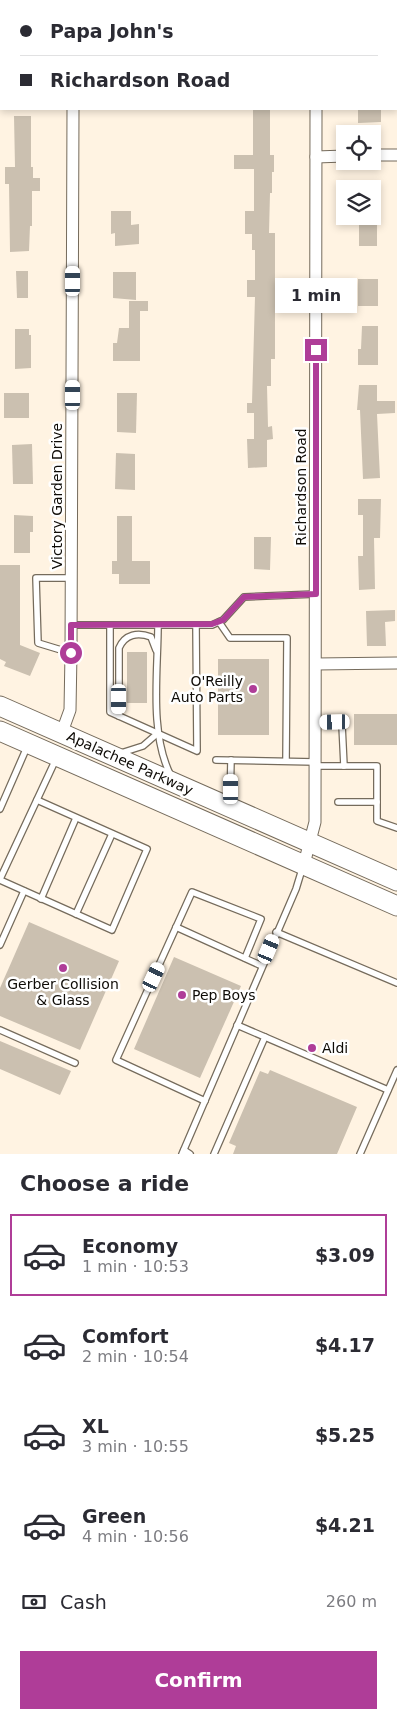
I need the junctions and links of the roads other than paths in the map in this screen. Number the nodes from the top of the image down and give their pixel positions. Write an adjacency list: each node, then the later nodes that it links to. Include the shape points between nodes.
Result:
1 (72, 110): 7 (street, Victory Garden Drive)
2 (316, 110): 5 (street, Richardson Road)
3 (381, 155): 4 (street)
4 (397, 155)
5 (316, 156): 6 (street); 8 (street, Richardson Road)
6 (336, 156)
7 (72, 578): 12 (street, Victory Garden Drive); 14 (lane, via 36,578 38,643)
8 (316, 594): 9 (lane, via 244,597); 17 (street, Richardson Road)
9 (219, 622): 11 (lane); 29 (lane, via 230,638 287,638)
10 (158, 624): 11 (lane); 13 (lane); 15 (lane)
11 (196, 624): 23 (lane, via 197,751)
12 (71, 625): 13 (lane); 14 (street, Victory Garden Drive)
13 (110, 625): 19 (lane, via 110,712)
14 (71, 653): 22 (street, Victory Garden Drive, via 70,710)
15 (158, 657): 19 (lane, via 151,637 131,635 122,642 119,648); 23 (lane)
16 (397, 663): 17 (street)
17 (316, 664): 20 (street, Richardson Road)
18 (0, 706): 22 (main road, Apalachee Parkway)
19 (119, 716): 23 (lane)
20 (316, 723): 30 (street, Richardson Road); 31 (lane, via 342,725)
21 (0, 731): 24 (main road, Apalachee Parkway)
22 (62, 732): 24 (main road, via 49,741); 25 (main road, Apalachee Parkway)
23 (158, 734): 25 (lane, via 142,746); 32 (lane, via 164,763)
24 (29, 743): 26 (main road, Apalachee Parkway); 36 (lane)
25 (111, 755): 32 (main road, Apalachee Parkway)
26 (57, 756): 33 (lane); 42 (main road, Apalachee Parkway)
27 (216, 760): 28 (lane)
28 (231, 760): 29 (lane); 37 (lane)
29 (286, 761): 30 (lane)
30 (316, 764): 31 (lane); 41 (street, Richardson Road, via 316,822)
31 (344, 766): 35 (lane, via 377,766)
32 (174, 783): 37 (main road, Apalachee Parkway)
33 (37, 800): 38 (lane); 43 (lane)
34 (338, 802): 35 (lane)
35 (377, 802): 39 (lane, via 377,820)
36 (1, 804)
37 (230, 808): 41 (main road, Apalachee Parkway)
38 (76, 818): 40 (lane); 46 (lane)
39 (397, 828)
40 (112, 834): 48 (lane); 48 (lane, via 147,849 112,930)
41 (310, 843): 42 (street, Richardson Road); 44 (main road, Apalachee Parkway)
42 (304, 864): 47 (main road, Apalachee Parkway); 50 (lane)
43 (0, 880): 45 (lane)
44 (397, 881)
45 (24, 891): 46 (lane); 51 (lane)
46 (42, 899): 48 (lane)
47 (397, 906)
48 (76, 914)
49 (176, 927): 52 (lane); 52 (lane, via 192,892 261,919); 61 (lane, via 116,1060)
50 (276, 932): 53 (lane); 54 (lane)
51 (0, 945)
52 (245, 958): 53 (lane)
53 (262, 966): 55 (lane)
54 (397, 983)
55 (237, 1025): 57 (lane); 61 (lane)
56 (0, 1030): 58 (lane)
57 (265, 1037): 60 (lane); 64 (lane)
58 (75, 1063)
59 (397, 1070): 60 (lane)
60 (388, 1090): 65 (lane)
61 (205, 1101): 62 (lane)
62 (183, 1152): 63 (lane)
63 (190, 1154)
64 (214, 1154)
65 (360, 1154)

